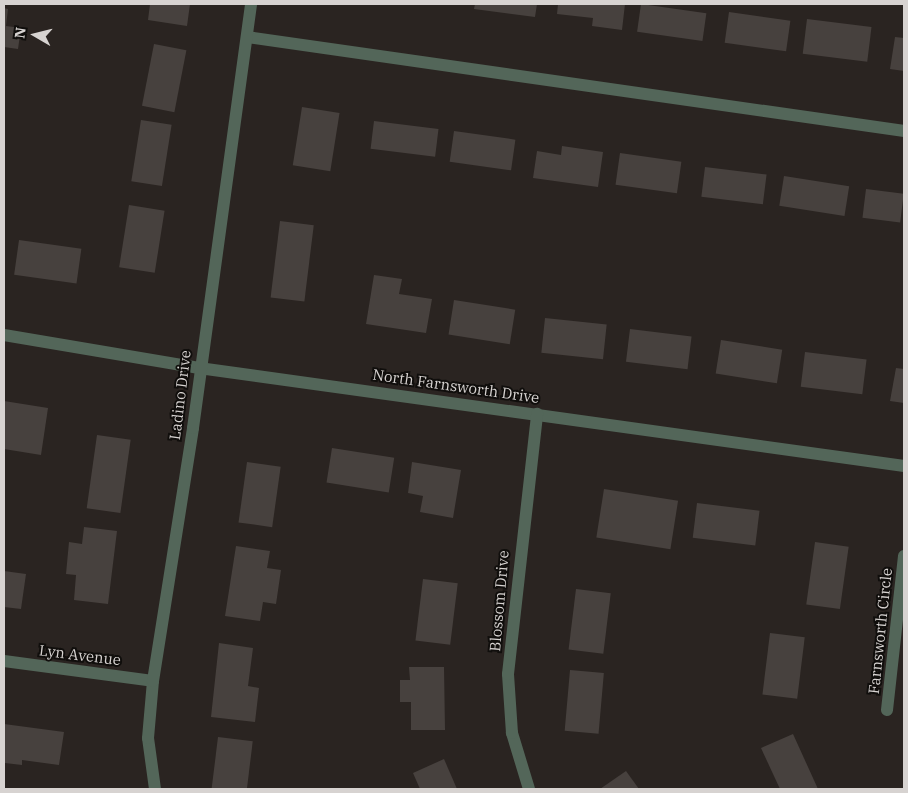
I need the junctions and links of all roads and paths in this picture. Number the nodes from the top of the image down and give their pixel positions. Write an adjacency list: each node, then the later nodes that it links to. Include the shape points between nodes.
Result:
1 (251, 4): 2 (street, Ladino Drive)
2 (247, 37): 3 (street); 5 (street, Ladino Drive)
3 (904, 132)
4 (4, 335): 5 (street, North Farnsworth Drive)
5 (199, 368): 6 (street, North Farnsworth Drive); 10 (street, Ladino Drive)
6 (537, 414): 7 (street, North Farnsworth Drive); 13 (street, Blossom Drive, via 508,674 512,733)
7 (904, 466)
8 (904, 556): 11 (street, Farnsworth Circle)
9 (4, 661): 10 (street, Lyn Avenue)
10 (153, 681): 12 (street, Ladino Drive, via 148,738)
11 (888, 710)
12 (155, 789)
13 (529, 789)

